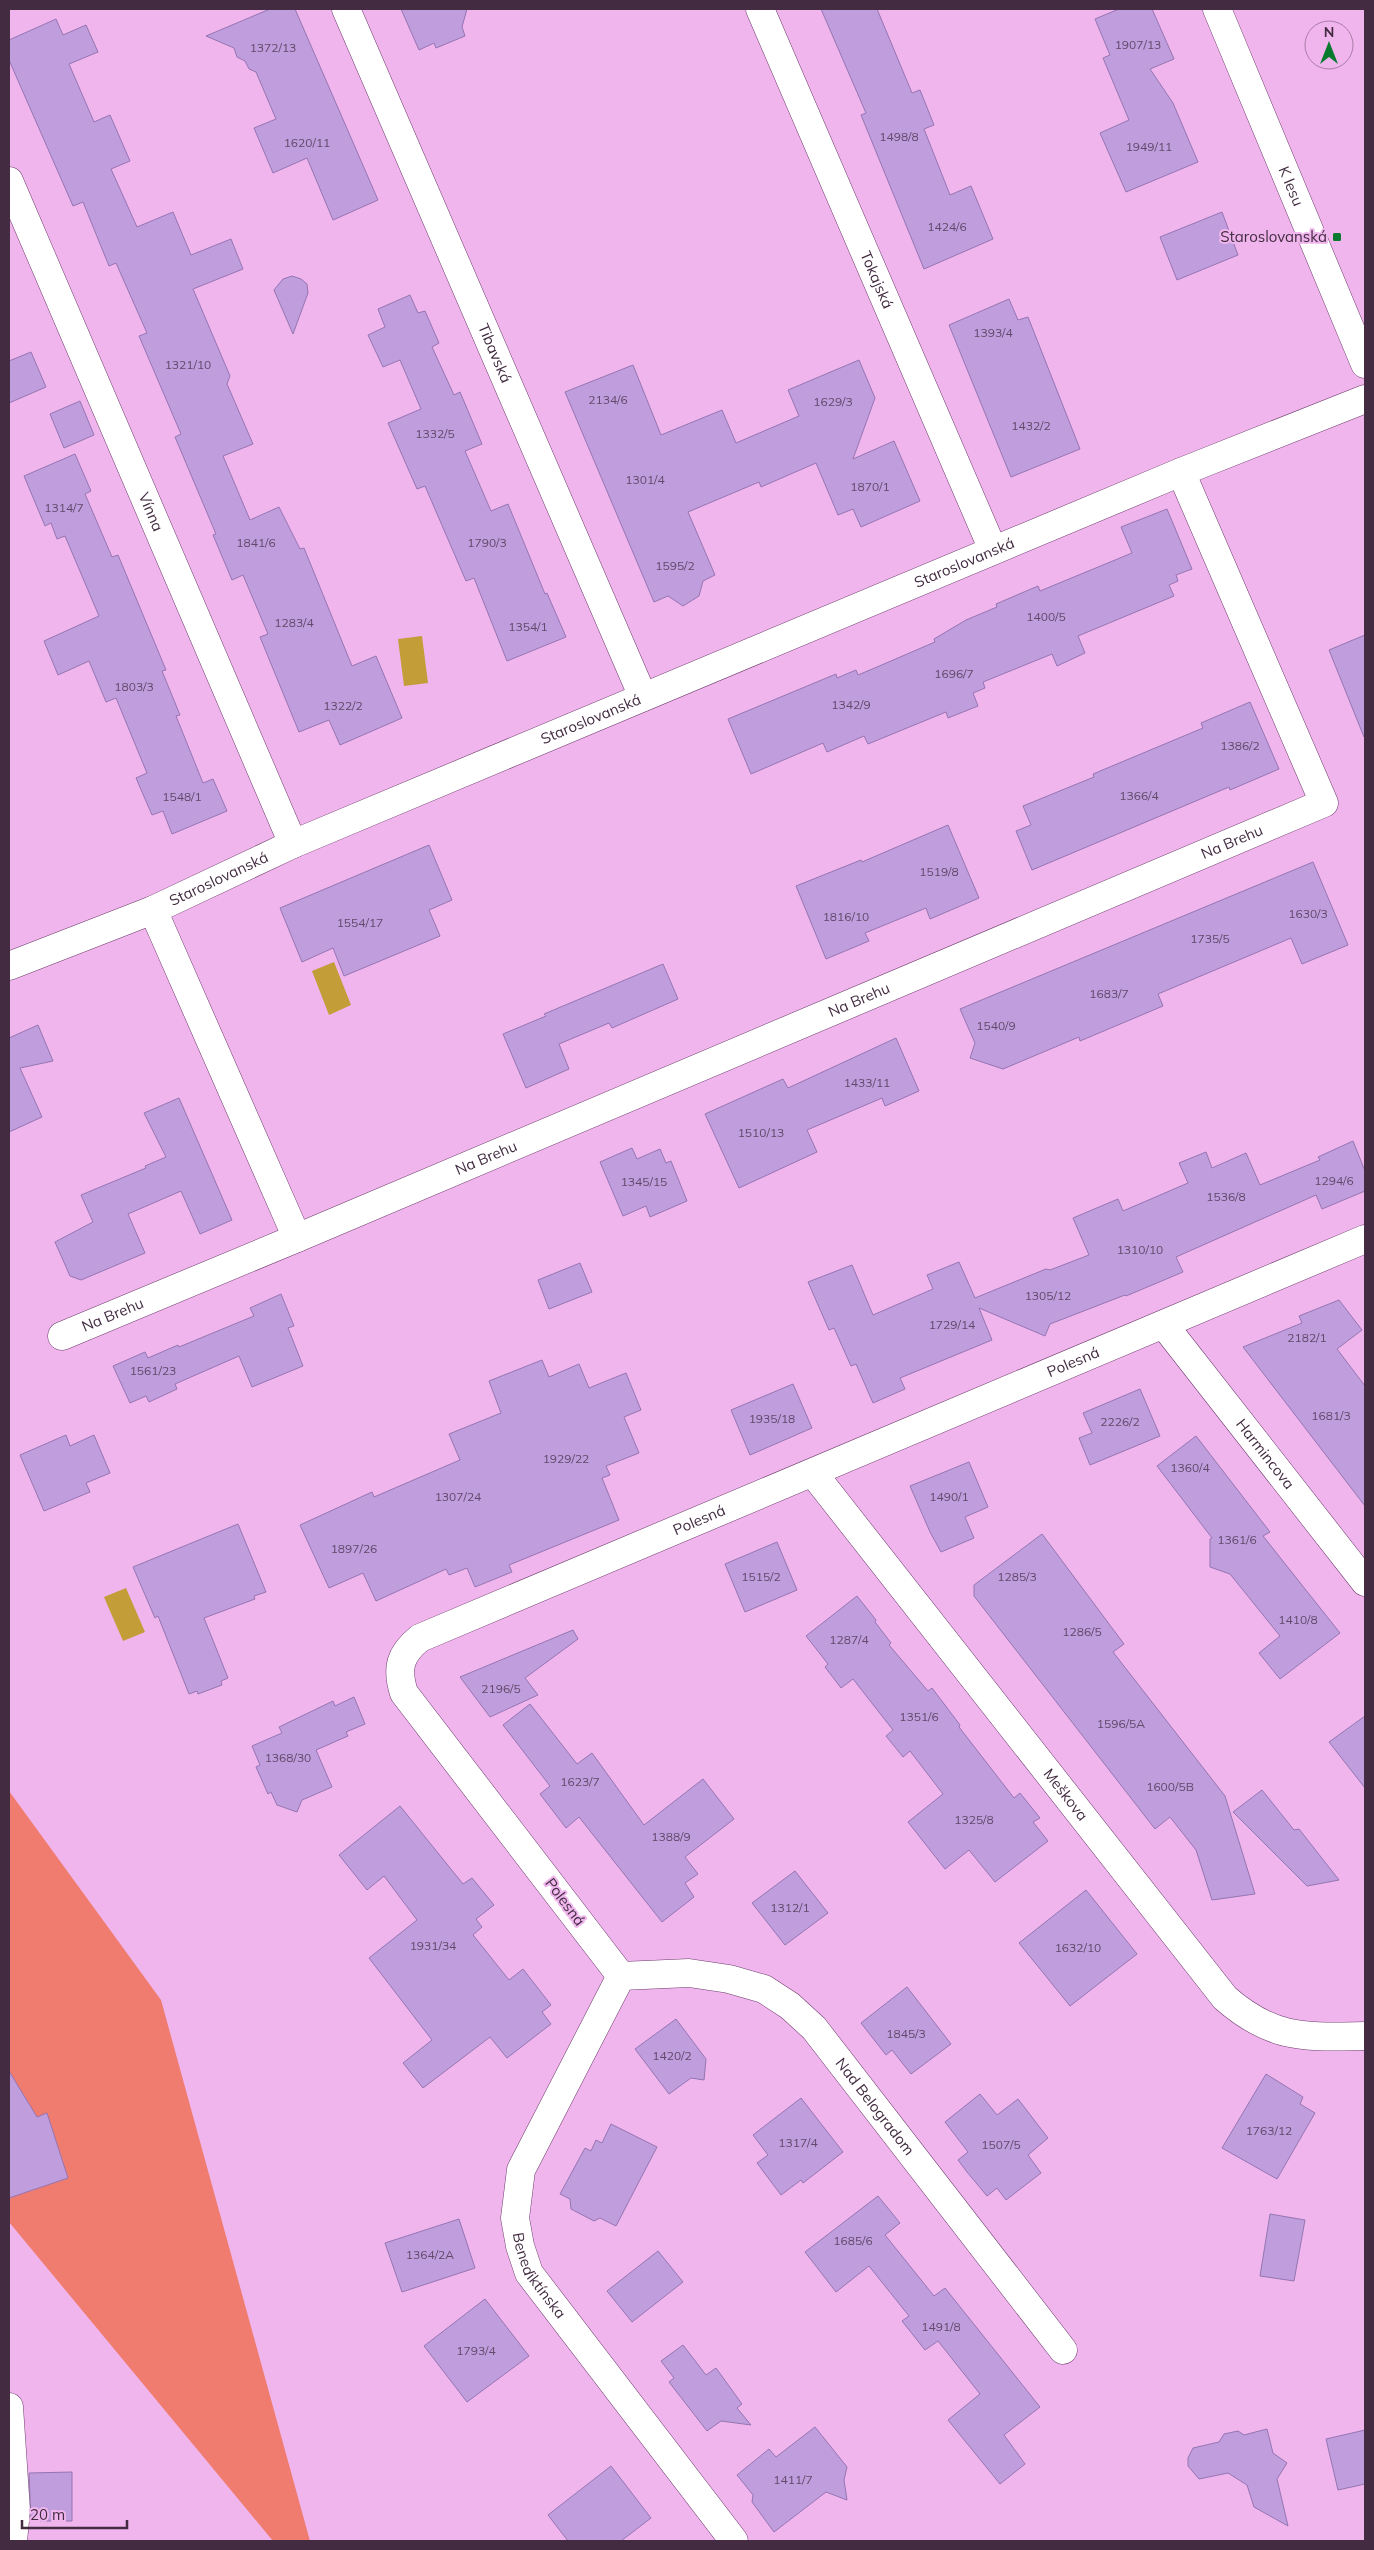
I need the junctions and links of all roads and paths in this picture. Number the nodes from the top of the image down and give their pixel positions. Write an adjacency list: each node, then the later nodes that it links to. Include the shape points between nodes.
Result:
1 (346, 9): 9 (street, Tibavská)
2 (760, 9): 8 (street, Tokajská)
3 (1217, 9): 5 (street, K lesu)
4 (9, 181): 10 (street, Vínna)
5 (1365, 364)
6 (1365, 399): 7 (street, Staroslovanská)
7 (1181, 472): 8 (street, Staroslovanská); 13 (street, Na Brehu, via 1324,803)
8 (993, 550): 9 (street, Staroslovanská)
9 (643, 698): 10 (street, Staroslovanská)
10 (294, 844): 11 (street, Staroslovanská)
11 (153, 910): 12 (street); 13 (street, Staroslovanská)
12 (9, 966)
13 (297, 1238): 16 (street, Na Brehu)
14 (1365, 1239): 15 (street, Polesná)
15 (1164, 1325): 17 (street, Polesná); 18 (street, Harmincova)
16 (62, 1336)
17 (813, 1472): 19 (street, Polesná, via 420,1638 408,1647 402,1660 398,1676 404,1693); 20 (street, Meškova, via 1225,1998 1242,2014 1285,2033 1309,2037)
18 (1365, 1582)
19 (621, 1976): 21 (street, Nad Belogradom, via 689,1973 729,1979 764,1989 790,2006 814,2028); 24 (street, Benediktínska, via 521,2170 516,2218 520,2246 529,2273)
20 (1365, 2036)
21 (1063, 2350)
22 (9, 2407): 23 (street, via 16,2510)
23 (13, 2541)
24 (734, 2541)

